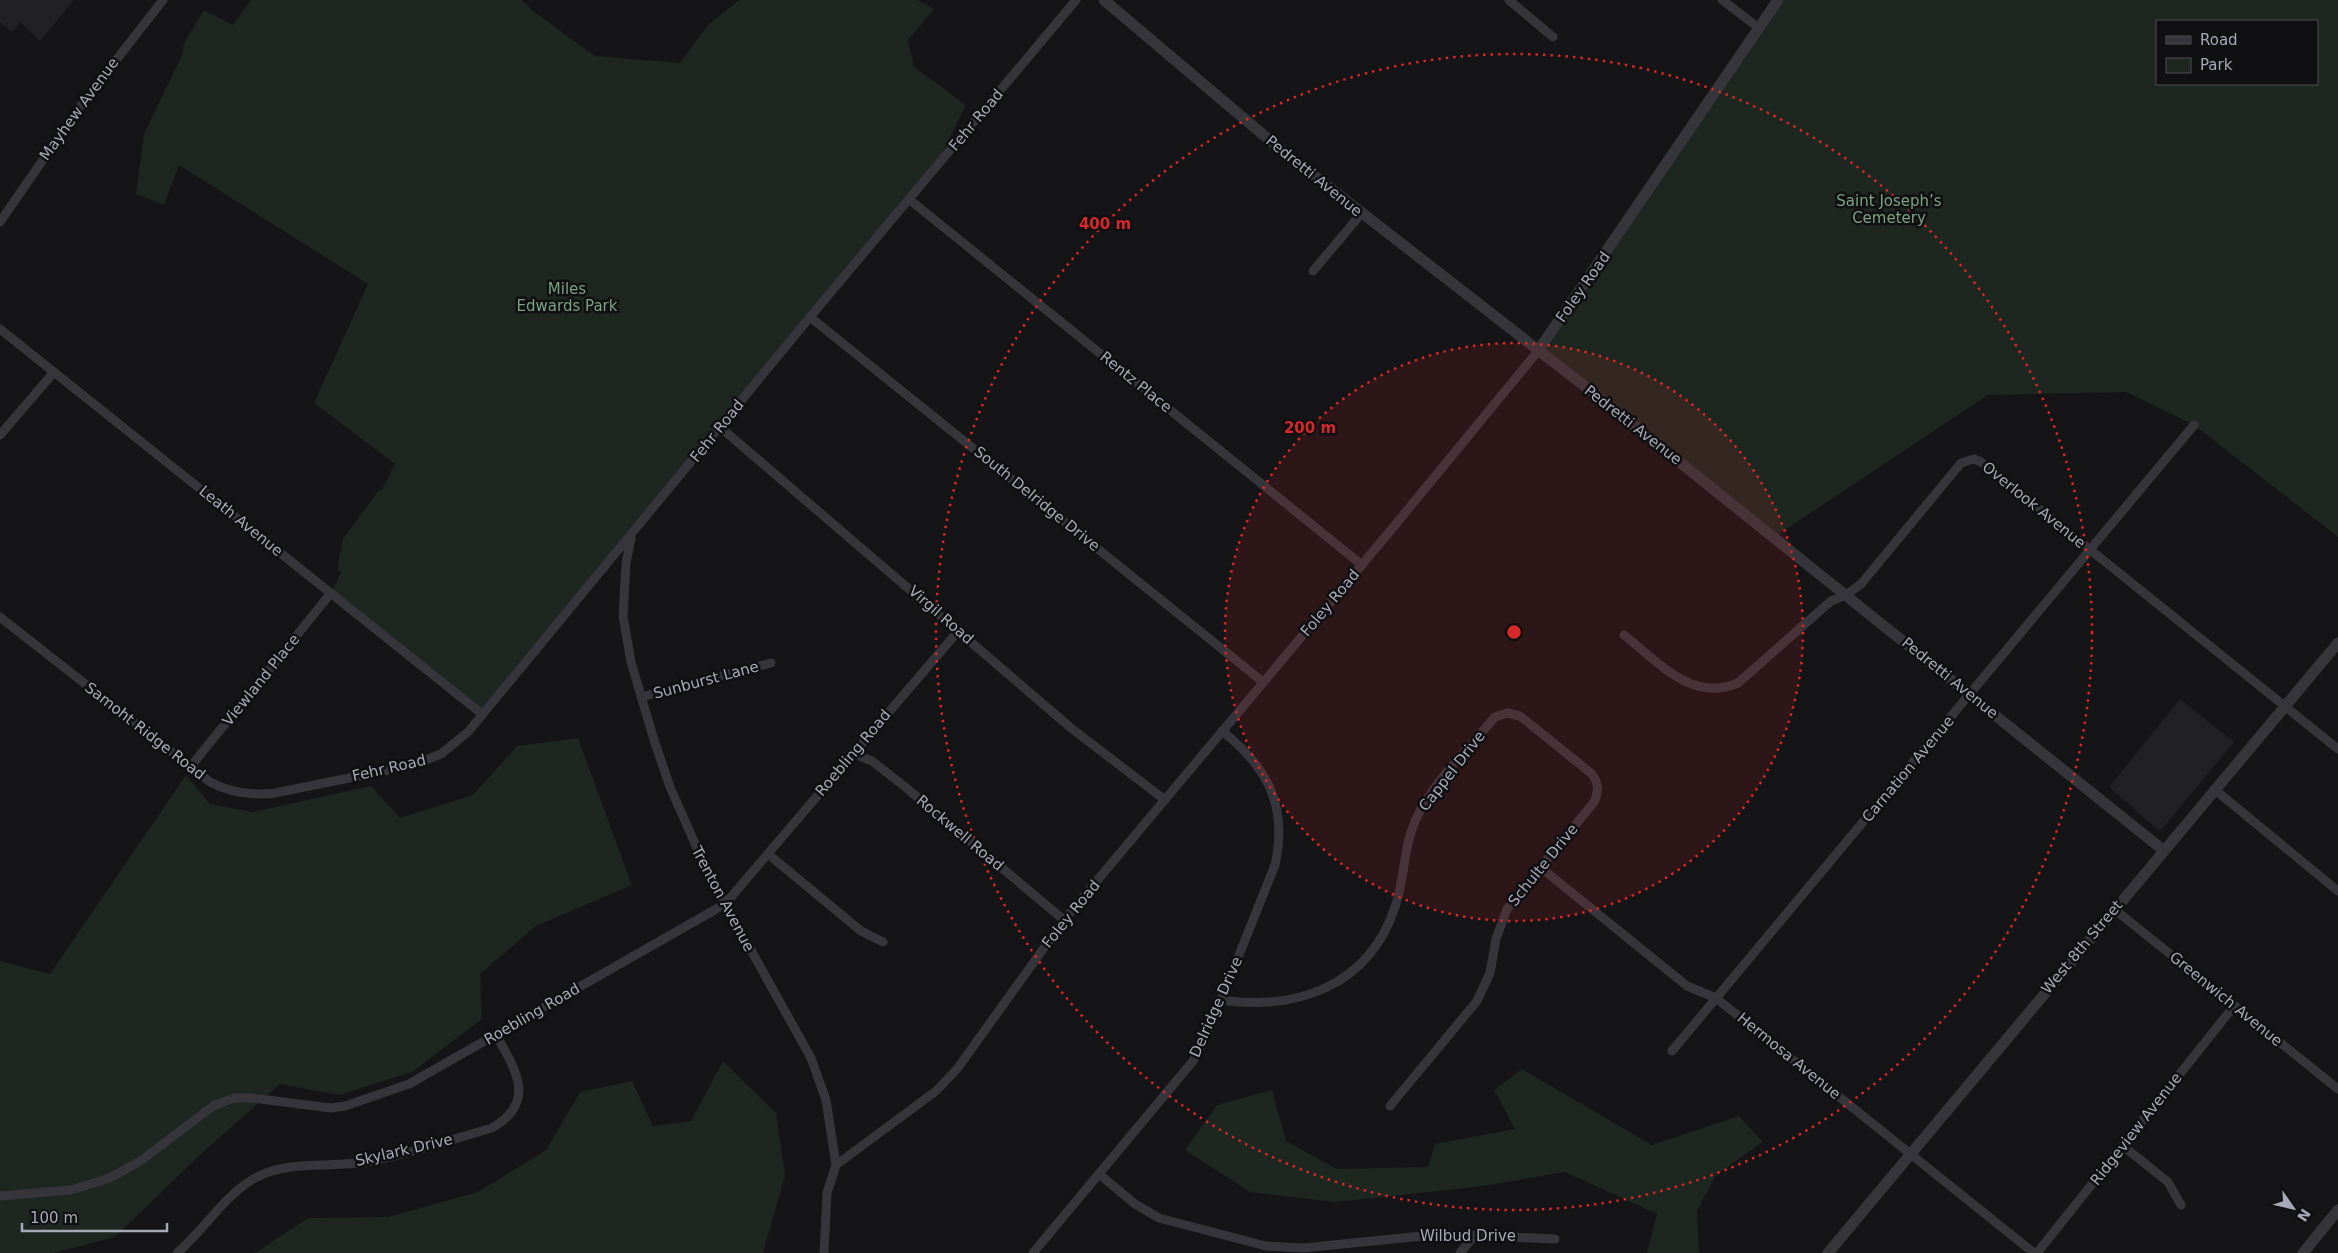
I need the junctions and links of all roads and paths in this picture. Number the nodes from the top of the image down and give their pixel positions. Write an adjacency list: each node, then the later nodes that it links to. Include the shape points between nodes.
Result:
1 (163, 0): 11 (street, Mayhew Avenue, via 81,105)
2 (1076, 0): 9 (street, Fehr Road)
3 (1104, 0): 10 (street, Pedretti Avenue)
4 (1509, 0): 8 (street)
5 (1722, 0): 7 (street)
6 (1778, 0): 7 (street, Foley Road)
7 (1759, 28): 15 (street, Foley Road)
8 (1553, 37)
9 (910, 200): 13 (street, Fehr Road); 22 (street, Rentz Place)
10 (1361, 214): 12 (street); 15 (street, Pedretti Avenue)
11 (0, 222)
12 (1312, 271)
13 (810, 317): 18 (street, Fehr Road); 30 (street, South Delridge Drive)
14 (0, 329): 16 (street, Leath Avenue)
15 (1538, 351): 22 (street, Foley Road); 24 (street, Pedretti Avenue)
16 (54, 372): 19 (street); 23 (street, Leath Avenue)
17 (2194, 425): 21 (street, Carnation Avenue)
18 (720, 427): 20 (street, Fehr Road); 26 (street, Virgil Road)
19 (0, 435)
20 (631, 536): 32 (street, Trenton Avenue, via 623,616 630,662); 34 (street, Fehr Road)
21 (2090, 550): 24 (street, Overlook Avenue, via 1981,462 1970,458 1961,463 1861,584); 31 (street, Carnation Avenue); 33 (street, Overlook Avenue)
22 (1362, 565): 30 (street, Foley Road)
23 (331, 593): 34 (street, Leath Avenue); 39 (street, Viewland Place)
24 (1846, 595): 27 (street, Overlook Avenue, via 1831,600 1745,678 1720,689 1702,689 1681,680); 31 (street, Pedretti Avenue)
25 (1, 619): 39 (street, Samoht Ridge Road)
26 (959, 630): 38 (street, Roebling Road); 42 (street, Virgil Road, via 1071,728)
27 (1624, 635)
28 (2338, 643): 33 (street, West 8th Street)
29 (771, 663): 32 (street, Sunburst Lane)
30 (1263, 682): 36 (street, Foley Road)
31 (1970, 694): 43 (street, Pedretti Avenue); 51 (street, Carnation Avenue)
32 (641, 697): 47 (street, Trenton Avenue, via 673,795)
33 (2285, 707): 37 (street, Overlook Avenue); 41 (street, West 8th Street)
34 (482, 714): 40 (street, Fehr Road, via 468,732 441,754 413,765)
35 (1495, 717): 45 (street, Schulte Drive, via 1507,713 1520,716 1596,780 1598,788 1594,802); 52 (street, Cappel Drive, via 1435,788 1416,818 1404,855 1395,908 1381,937 1359,966 1330,987 1300,998 1260,1003)
36 (1222, 731): 42 (street, Foley Road); 52 (street, Delridge Drive, via 1246,752 1265,776 1277,806 1279,838 1275,865)
37 (2338, 749)
38 (852, 753): 44 (street, Roebling Road); 49 (street, Rockwell Road, via 872,761 904,786)
39 (191, 766): 40 (street, Samoht Ridge Road, via 210,782 235,793 262,795)
40 (310, 786)
41 (2214, 790): 43 (street, West 8th Street); 46 (street)
42 (1165, 800): 49 (street, Foley Road)
43 (2163, 850): 48 (street, West 8th Street)
44 (768, 854): 47 (street, Roebling Road); 50 (street, via 861,931)
45 (1540, 867): 51 (street, Hermosa Avenue, via 1687,986); 57 (street, Schulte Drive, via 1514,898 1501,922 1490,974 1477,1001)
46 (2338, 891)
47 (725, 904): 54 (street, Roebling Road); 60 (street, Trenton Avenue, via 811,1058 826,1100)
48 (2114, 909): 53 (street, Greenwich Avenue); 59 (street, West 8th Street)
49 (1064, 920): 60 (street, Foley Road, via 957,1069 936,1091)
50 (883, 942)
51 (1716, 998): 55 (street, Carnation Avenue); 59 (street, Hermosa Avenue)
52 (1221, 1000): 61 (street, Delridge Drive, via 1193,1061)
53 (2234, 1006): 56 (street, Greenwich Avenue); 58 (street, Ridgeview Avenue)
54 (496, 1035): 62 (street, Roebling Road, via 409,1084 345,1106 318,1108 243,1097 221,1102 142,1160 110,1178 71,1190); 67 (street, Skylark Drive, via 516,1069 520,1086 516,1104 503,1121 492,1128 386,1158 288,1167 263,1174 240,1188)
55 (1672, 1051)
56 (2338, 1089)
57 (1390, 1106)
58 (2123, 1146): 63 (street, via 2168,1182); 72 (street, Ridgeview Avenue)
59 (1910, 1154): 71 (street, West 8th Street); 72 (street, Hermosa Avenue)
60 (836, 1165): 68 (street, Trenton Avenue, via 827,1193)
61 (1099, 1174): 65 (street, Wilbud Drive, via 1135,1204 1159,1218 1266,1246 1303,1248 1442,1234); 69 (street, Delridge Drive)
62 (0, 1196)
63 (2181, 1205)
64 (2338, 1210): 73 (street)
65 (1475, 1235): 66 (street, Wilbud Drive); 70 (street)
66 (1555, 1239)
67 (177, 1253)
68 (824, 1253)
69 (1033, 1253)
70 (1460, 1253)
71 (1828, 1253)
72 (2036, 1253)
73 (2303, 1253)

